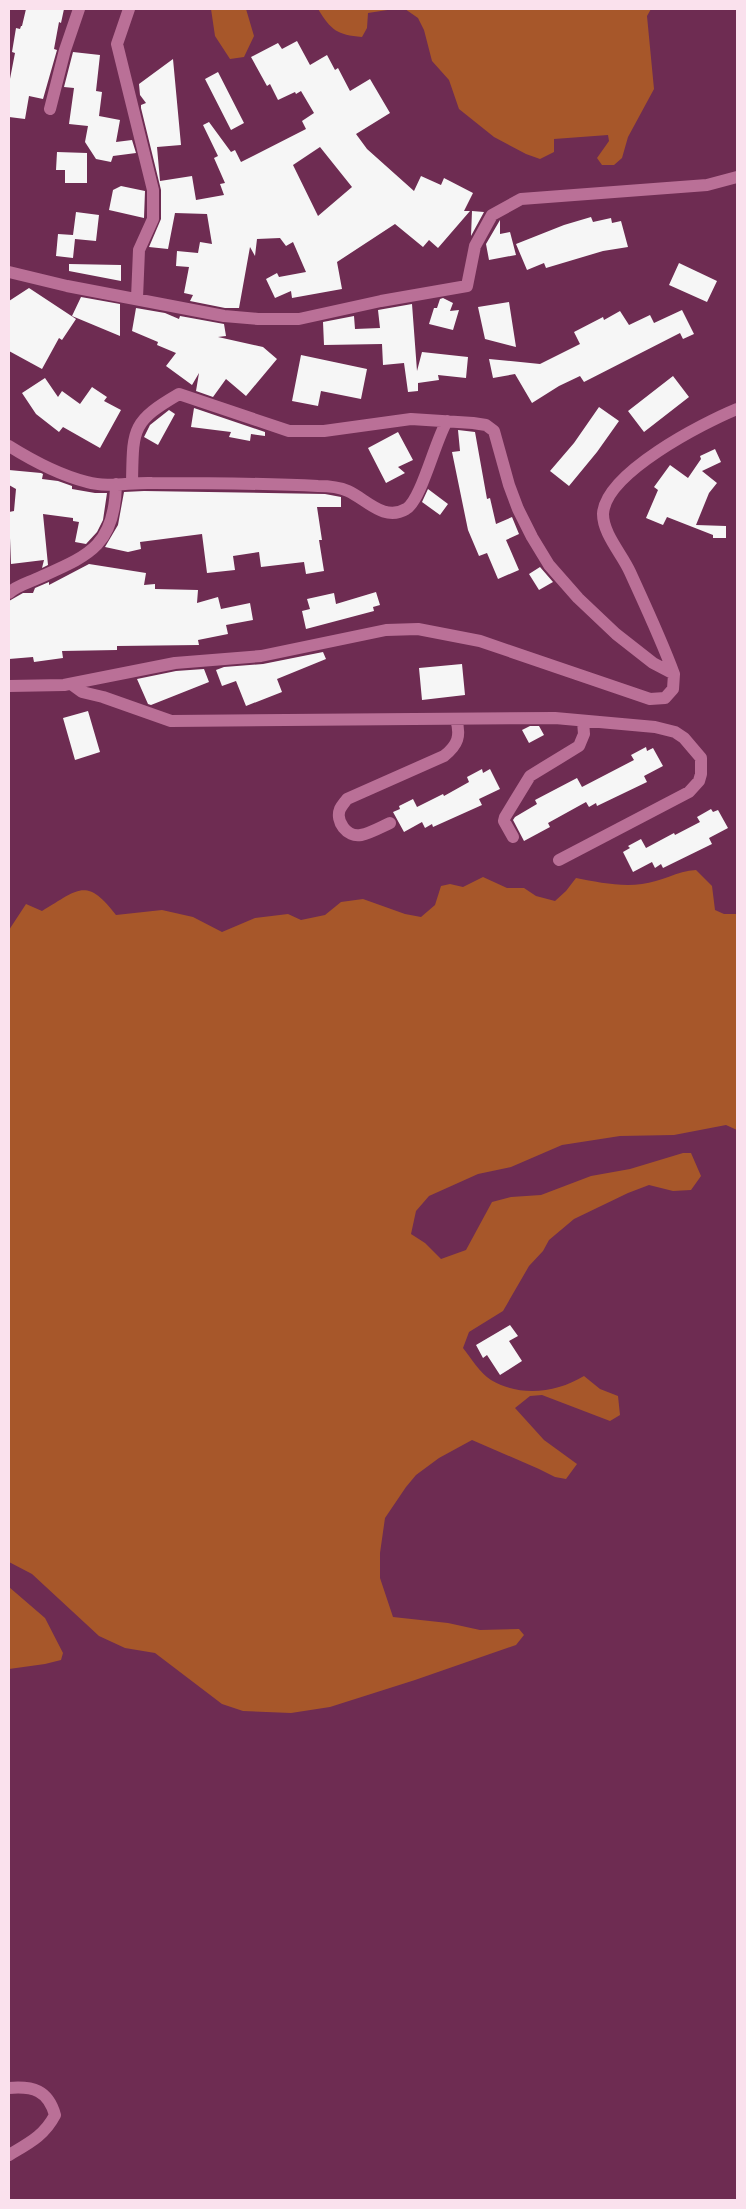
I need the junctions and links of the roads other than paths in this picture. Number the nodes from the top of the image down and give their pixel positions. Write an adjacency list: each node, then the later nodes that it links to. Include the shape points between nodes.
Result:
1 (79, 9): 3 (street)
2 (128, 9): 6 (street, via 117,44 153,190 153,218 139,250)
3 (50, 109)
4 (737, 177): 6 (street, via 706,186 521,199 492,215 475,246 467,286 299,319 224,316)
5 (9, 272): 6 (street)
6 (137, 298)
7 (737, 409): 13 (street, via 681,436 627,475 609,496 603,512 606,529 629,570)
8 (447, 421): 10 (street, via 439,434 418,496 404,510 380,511 346,490 332,486); 10 (street, via 411,419 324,431 289,432 179,394 139,423 133,441); 13 (street, via 486,425 494,431 518,509 550,565 578,598 616,634 653,663)
9 (9, 446): 11 (street, via 59,473 89,483)
10 (132, 483): 11 (street)
11 (116, 484): 12 (street, via 107,530 97,547 81,559)
12 (9, 593)
13 (674, 674): 14 (street, via 670,694 658,700 650,699 480,641 418,629 376,632 269,654 175,663)
14 (71, 684): 15 (street); 16 (street, via 82,692 171,721)
15 (9, 686)
16 (456, 719): 17 (street, via 555,718); 18 (street, via 459,738 456,746 444,756 347,799 340,808 340,822 352,834 359,835)
17 (583, 721): 19 (street, via 584,734 579,746 534,772 526,782 504,821); 20 (street, via 655,727 675,732 691,744 701,758 701,774 689,792)
18 (390, 823)
19 (513, 836)
20 (559, 860)
21 (9, 2088): 22 (street, via 40,2091 51,2102 55,2115 48,2129)
22 (9, 2155)

